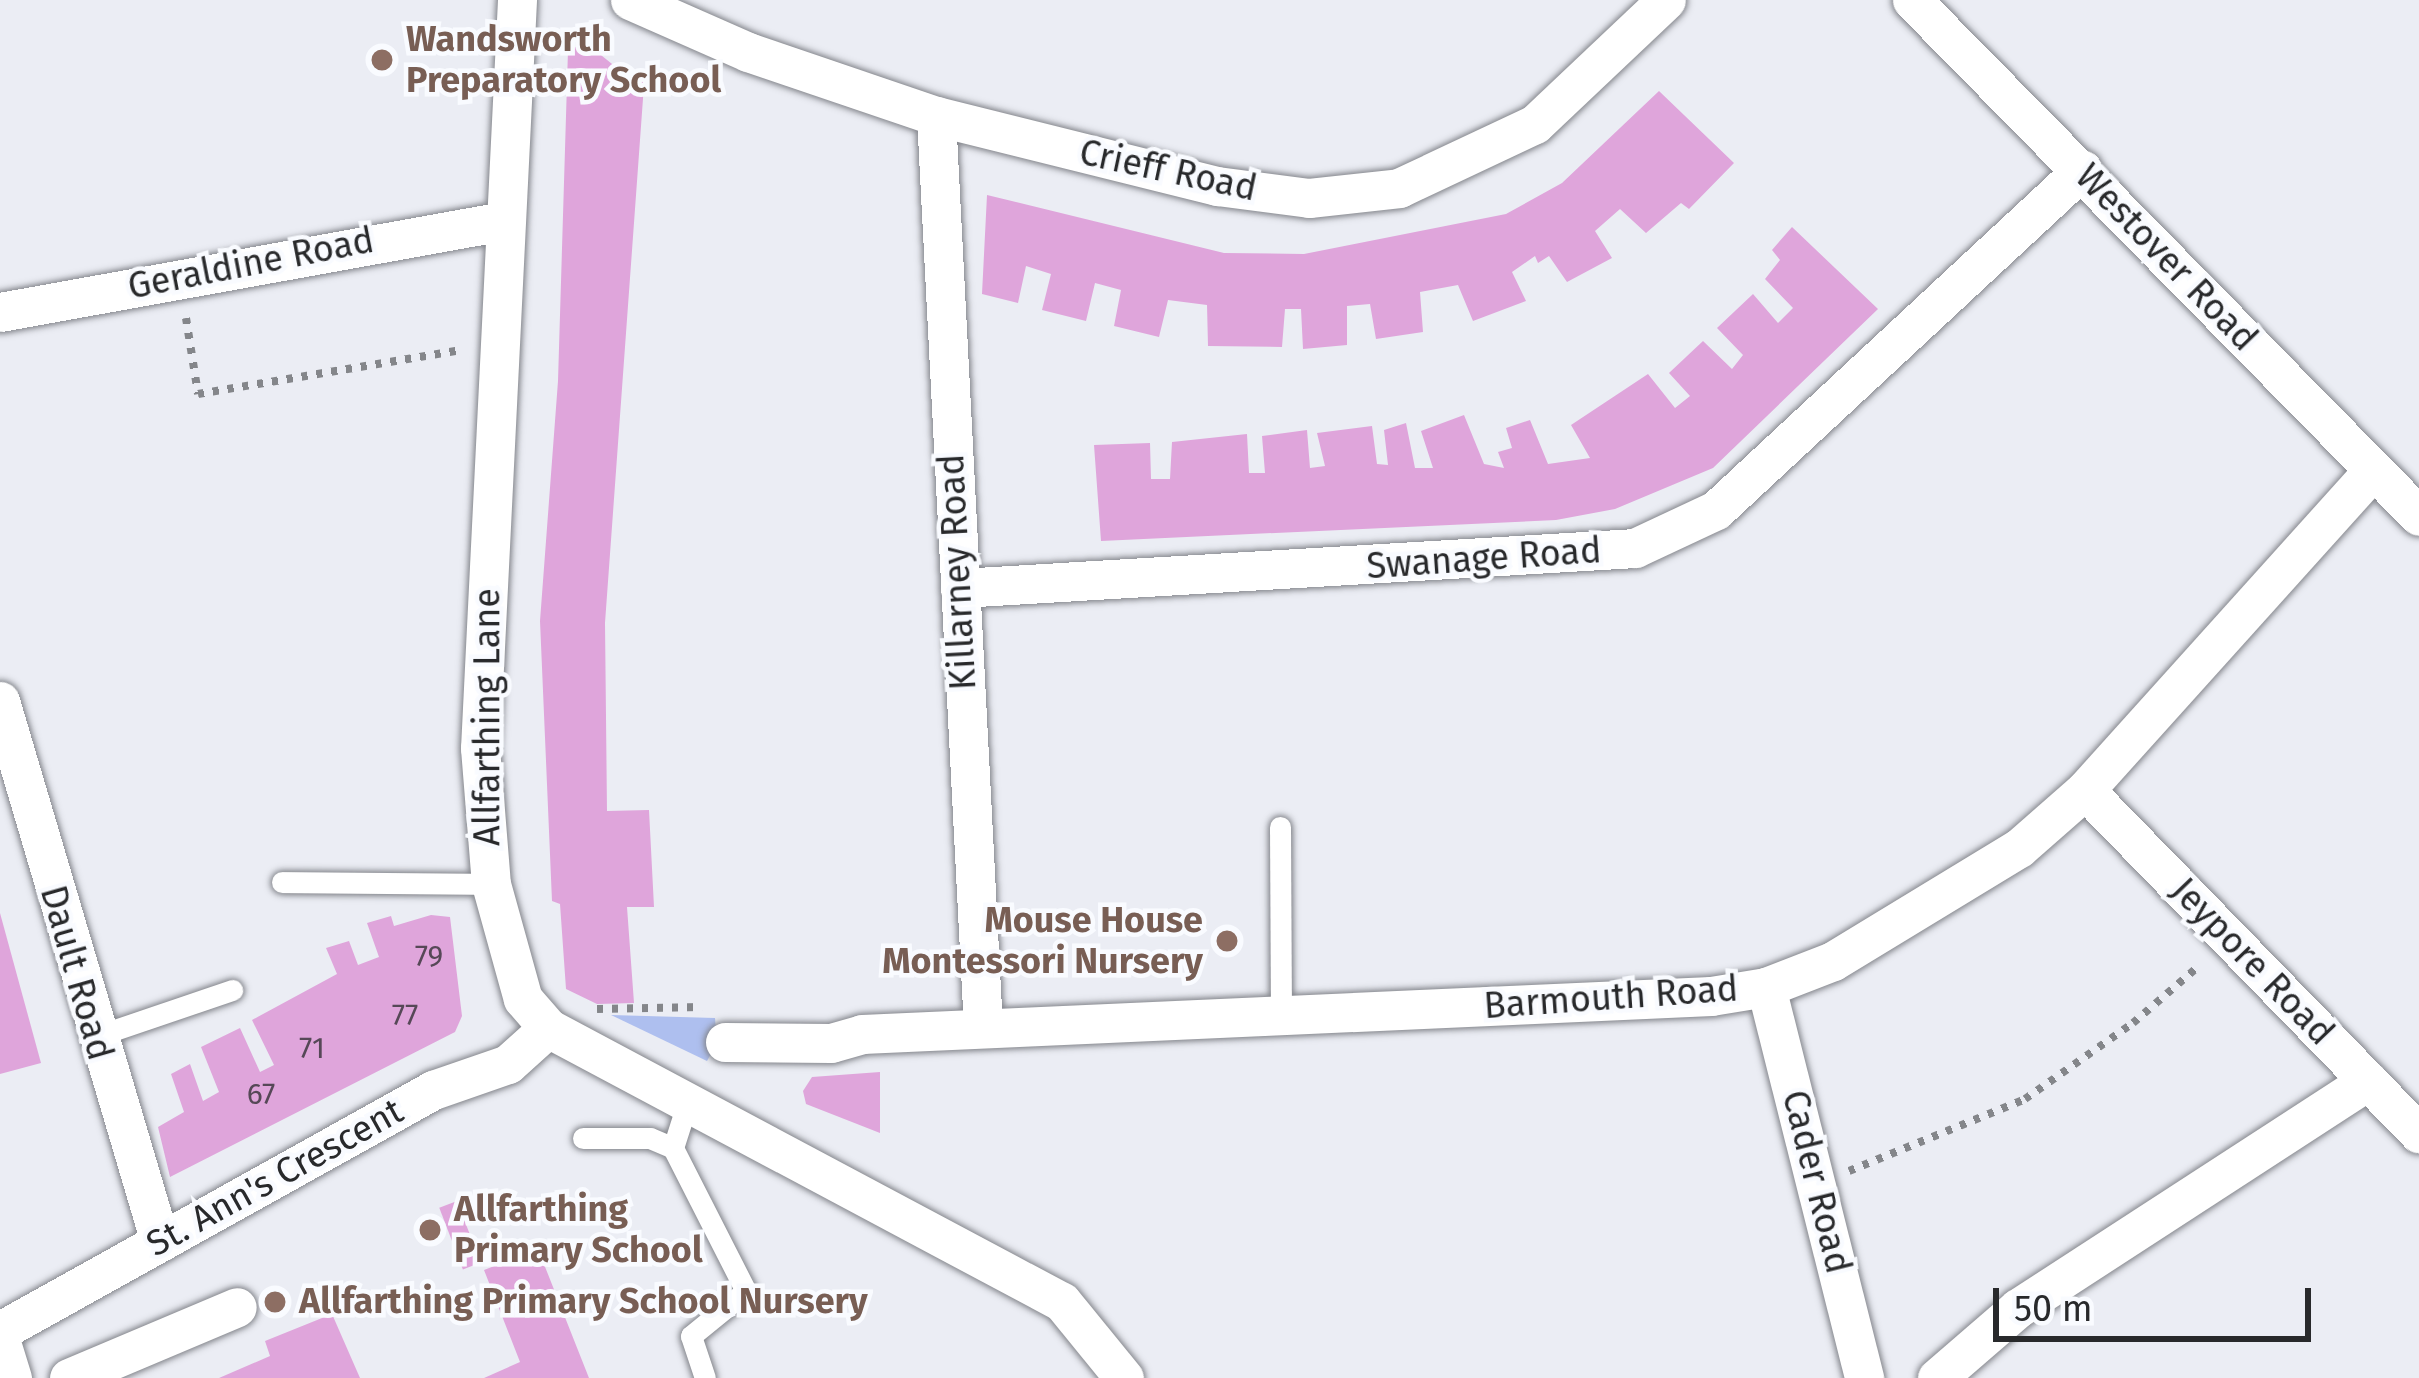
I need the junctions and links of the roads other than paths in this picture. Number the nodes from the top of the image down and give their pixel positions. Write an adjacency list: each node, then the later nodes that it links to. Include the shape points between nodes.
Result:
1 (517, 0): 7 (street, Allfarthing Lane)
2 (630, 0): 5 (street, Crieff Road, via 748,52)
3 (1666, 0): 5 (street, Crieff Road, via 1535,124 1399,188 1309,198 1217,186)
4 (1912, 0): 6 (street, Westover Road)
5 (936, 116): 11 (street, Killarney Road)
6 (2082, 170): 9 (street, Westover Road); 11 (street, Swanage Road, via 1716,510 1635,548)
7 (502, 221): 8 (street, Geraldine Road); 16 (street, Allfarthing Lane, via 480,748)
8 (0, 312)
9 (2372, 471): 10 (street, Westover Road); 13 (street, Barmouth Road)
10 (2419, 516)
11 (960, 588): 22 (street, Killarney Road)
12 (0, 701): 23 (street, Dault Road)
13 (2085, 790): 17 (street, Barmouth Road, via 1960,889 1834,961); 24 (street, Jeypore Road)
14 (1280, 827): 19 (lane)
15 (282, 882): 16 (lane)
16 (490, 884): 21 (street, Allfarthing Lane, via 511,970)
17 (1766, 987): 19 (street, Barmouth Road); 36 (street, Cader Road)
18 (232, 990): 23 (lane)
19 (1280, 1016): 22 (street, Barmouth Road)
20 (719, 1024): 22 (street, Barmouth Road, via 831,1043)
21 (548, 1028): 25 (street, Allfarthing Lane); 29 (street, St. Ann's Crescent, via 508,1064 433,1090)
22 (982, 1028)
23 (94, 1037): 29 (street, Dault Road)
24 (2368, 1081): 26 (street, Jeypore Road); 37 (street, via 2018,1308)
25 (686, 1104): 28 (lane); 35 (street, Allfarthing Lane, via 1062,1302)
26 (2419, 1134)
27 (583, 1138): 28 (lane, via 650,1138)
28 (673, 1148): 34 (lane, via 746,1291 691,1336)
29 (160, 1242): 31 (street, St. Ann's Crescent)
30 (237, 1307): 33 (street)
31 (0, 1335): 32 (street)
32 (12, 1378)
33 (69, 1378)
34 (705, 1378)
35 (1124, 1378)
36 (1864, 1378)
37 (1937, 1378)

